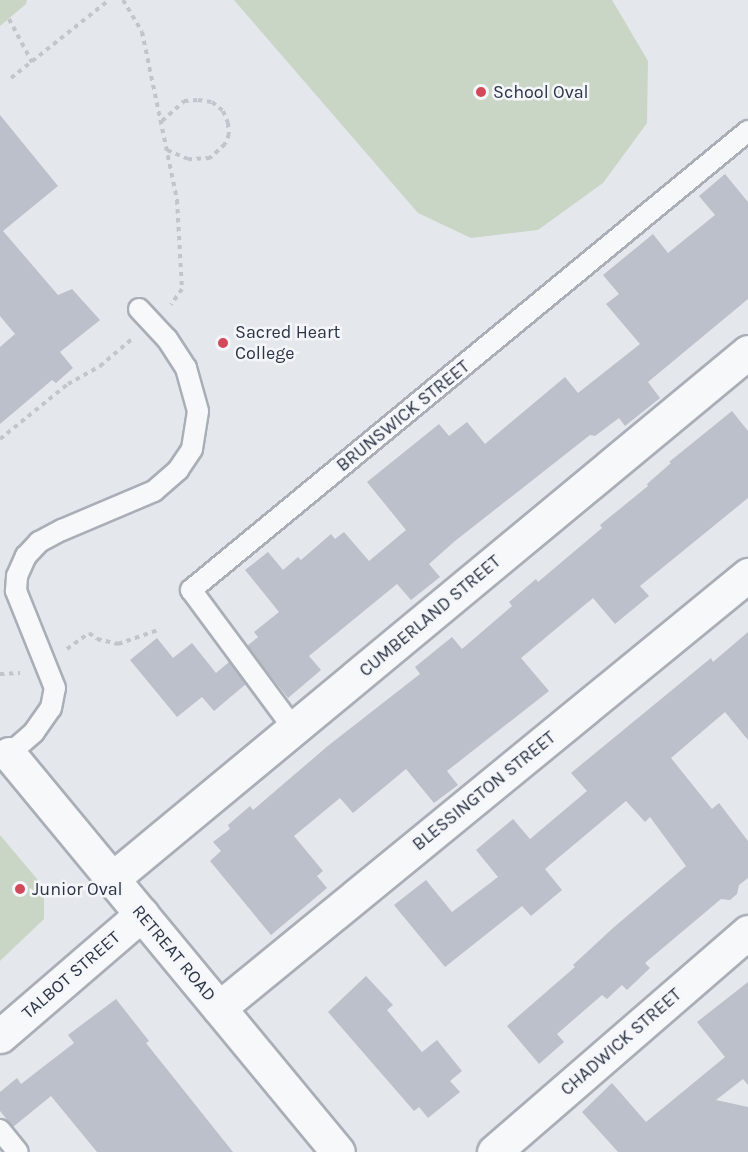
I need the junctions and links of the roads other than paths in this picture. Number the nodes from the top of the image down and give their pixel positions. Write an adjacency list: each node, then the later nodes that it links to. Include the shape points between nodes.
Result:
1 (748, 131): 5 (lane, BRUNSWICK STREET, via 191,590)
2 (140, 309): 6 (lane, via 186,368 198,411 192,449 178,470 154,491 62,530 39,542 26,556 17,576 16,591 55,688 51,708 34,732)
3 (748, 352): 5 (street, CUMBERLAND STREET)
4 (748, 574): 10 (street, BLESSINGTON STREET)
5 (294, 729): 7 (street, CUMBERLAND STREET)
6 (9, 754): 7 (street, RETREAT ROAD)
7 (112, 879): 8 (street, RETREAT ROAD)
8 (142, 915): 10 (street, RETREAT ROAD); 11 (street, TALBOT STREET)
9 (748, 932): 15 (street, CHADWICK STREET)
10 (219, 1008): 14 (street, RETREAT ROAD)
11 (0, 1036)
12 (0, 1131): 13 (lane)
13 (18, 1152)
14 (338, 1152)
15 (494, 1152)

